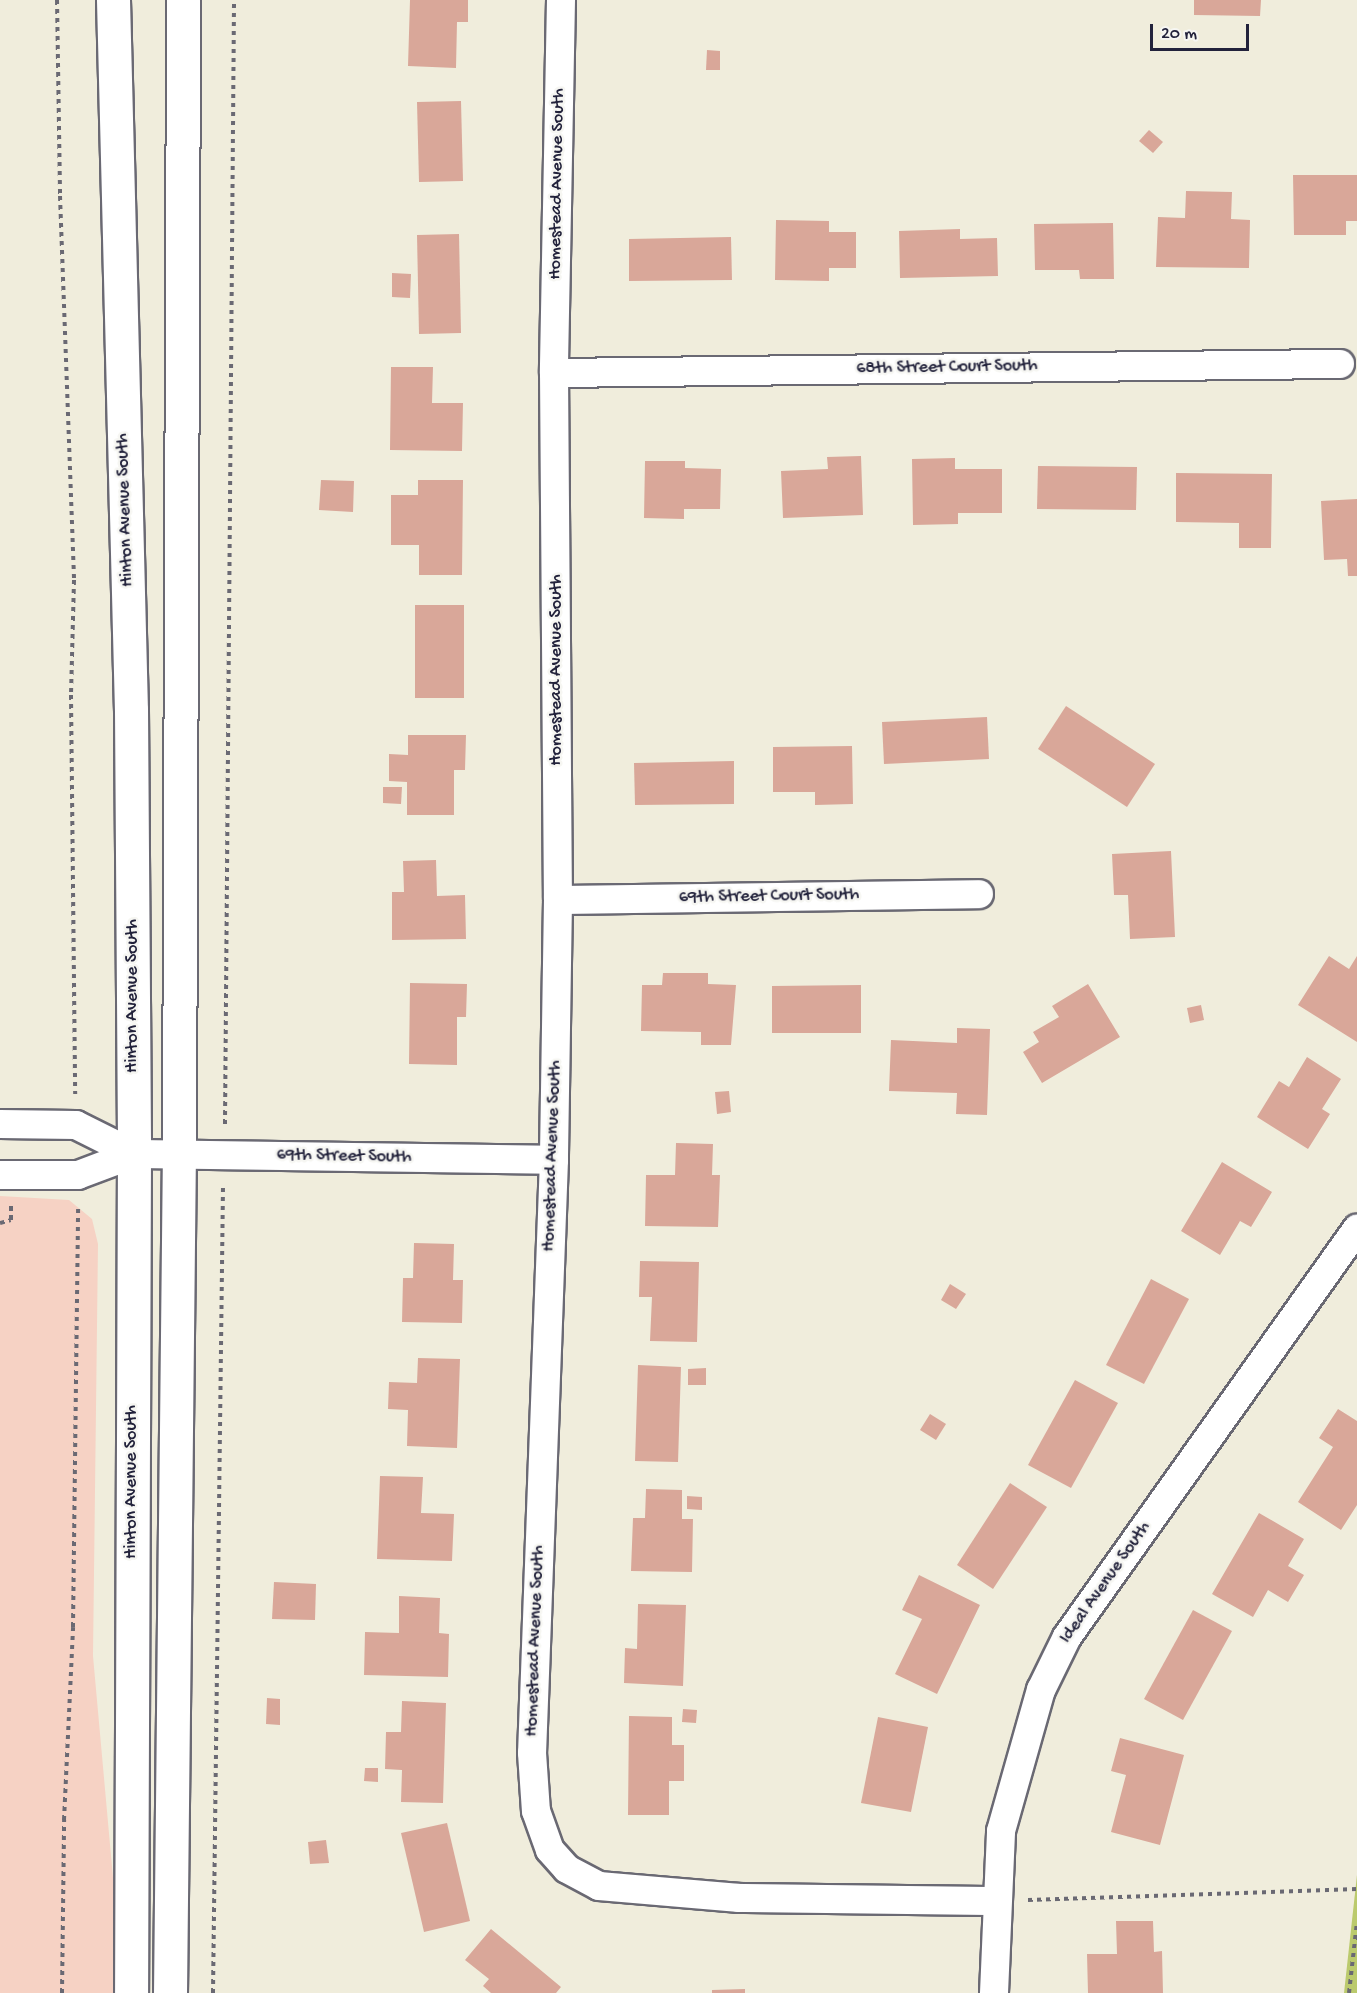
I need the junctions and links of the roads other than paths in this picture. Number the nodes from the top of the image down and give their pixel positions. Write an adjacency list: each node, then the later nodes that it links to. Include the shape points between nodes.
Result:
1 (113, 0): 9 (main road, Hinton Avenue South, via 131,710)
2 (183, 0): 10 (main road)
3 (561, 0): 5 (street, Homestead Avenue South)
4 (1340, 364): 5 (street, 68th Street Court South)
5 (554, 373): 7 (street, Homestead Avenue South)
6 (980, 894): 7 (street, 69th Street Court South)
7 (558, 900): 11 (street, Homestead Avenue South)
8 (0, 1124): 9 (street, via 76,1125)
9 (134, 1154): 10 (street, 69th Street South); 12 (street, via 78,1175); 15 (main road, Hinton Avenue South)
10 (178, 1154): 11 (street, 69th Street South); 16 (main road)
11 (554, 1160): 14 (street, Homestead Avenue South, via 532,1753 536,1811 550,1850 567,1869 599,1886 740,1898)
12 (0, 1175)
13 (1357, 1229): 14 (street, Ideal Avenue South, via 1067,1637 1041,1690 1021,1752 1001,1831)
14 (995, 1901): 17 (street, Ideal Avenue South)
15 (131, 1993)
16 (170, 1993)
17 (994, 1993)

